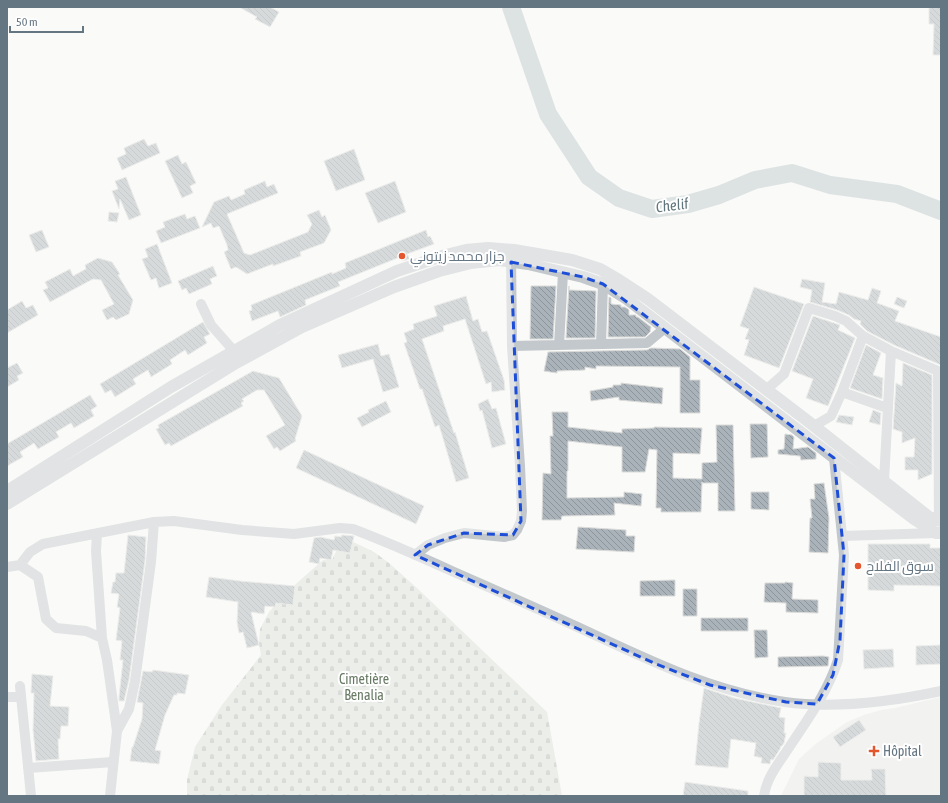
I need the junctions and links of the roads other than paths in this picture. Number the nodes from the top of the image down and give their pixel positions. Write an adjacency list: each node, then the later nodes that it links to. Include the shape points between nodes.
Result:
1 (511, 250): 2 (street); 11 (street, via 466,250 397,271 280,325); 13 (street, via 572,260 613,276 648,299)
2 (511, 262): 3 (street); 10 (street); 20 (street, via 499,260 471,263 439,271 394,287 302,327 236,362)
3 (563, 272): 4 (street); 9 (street)
4 (603, 284): 6 (street, via 627,298); 8 (street)
5 (201, 304): 11 (street, via 211,325)
6 (665, 328): 8 (street, via 647,343); 17 (street)
7 (863, 336): 12 (street); 13 (street, via 846,321 809,308 784,374); 14 (street)
8 (601, 344): 9 (street)
9 (559, 345): 10 (street)
10 (512, 346): 26 (street, via 522,511 517,530 513,535 504,537 464,534 445,538 428,545)
11 (234, 351): 19 (street, via 171,387)
12 (890, 351): 15 (street); 21 (street, via 938,371)
13 (767, 389): 16 (street)
14 (842, 392): 15 (street); 16 (street, via 831,416)
15 (888, 408): 18 (street)
16 (814, 426): 18 (street)
17 (834, 458): 23 (street, via 914,519); 25 (street)
18 (884, 481): 21 (street, via 930,517)
19 (7, 491)
20 (7, 504)
21 (940, 521)
22 (154, 522): 24 (street); 26 (street, via 174,521 294,534 340,528 353,529); 35 (street, via 135,681 129,709)
23 (938, 533): 25 (street)
24 (97, 534): 27 (street, via 43,544 30,552); 29 (street)
25 (842, 536): 34 (street, via 844,568 838,660)
26 (415, 555): 34 (street, via 656,664 710,685 786,702)
27 (20, 565): 28 (street); 29 (street, via 38,578 46,619 56,628 86,631)
28 (7, 567)
29 (102, 638): 35 (street)
30 (20, 686): 33 (street)
31 (941, 691): 34 (street, via 861,704)
32 (7, 697): 33 (street)
33 (21, 697): 37 (street)
34 (817, 704): 40 (street, via 775,769)
35 (116, 731): 36 (street)
36 (113, 762): 37 (street); 39 (street)
37 (28, 768): 38 (street)
38 (31, 796)
39 (110, 796)
40 (764, 796)

